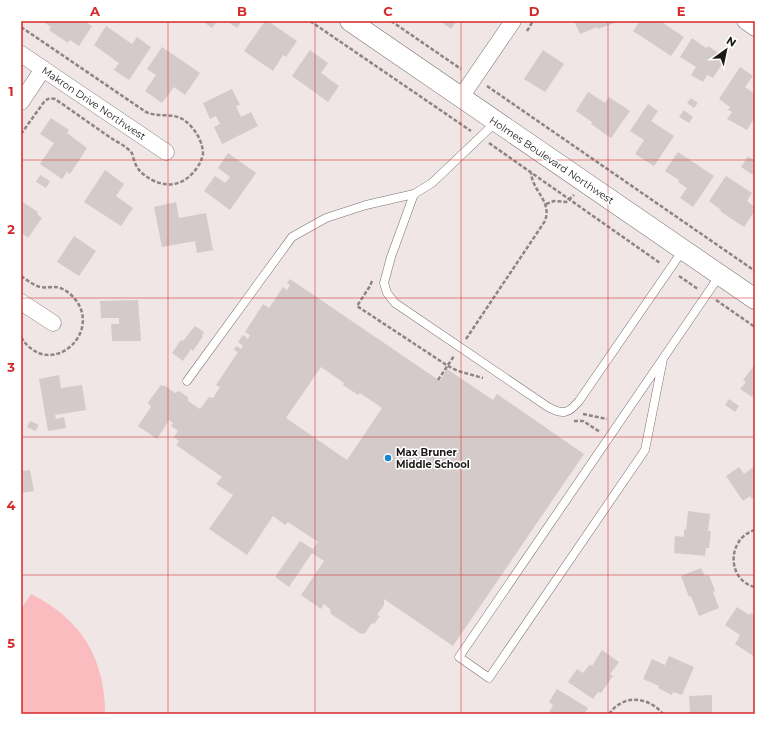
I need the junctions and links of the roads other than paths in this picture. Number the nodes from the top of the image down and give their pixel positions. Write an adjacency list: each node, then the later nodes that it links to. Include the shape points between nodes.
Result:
1 (350, 21): 7 (street, Holmes Boulevard Northwest)
2 (513, 21): 7 (street)
3 (745, 21): 4 (street)
4 (755, 28)
5 (21, 54): 6 (street, Makron Drive Northwest)
6 (43, 69): 8 (street); 10 (street, Makron Drive Northwest)
7 (461, 97): 9 (street, Holmes Boulevard Northwest)
8 (21, 102)
9 (497, 122): 11 (lane, via 432,183); 12 (street, Holmes Boulevard Northwest)
10 (166, 152)
11 (414, 194): 12 (lane, via 391,257 384,283 387,293 395,303 460,348 552,409 563,412 570,410 583,396); 18 (lane, via 366,205 326,218 292,237)
12 (683, 250): 13 (street, Holmes Boulevard Northwest)
13 (720, 275): 14 (street, Holmes Boulevard Northwest); 17 (lane)
14 (755, 299)
15 (21, 302): 16 (street)
16 (53, 323)
17 (663, 359): 17 (lane, via 459,656 489,678 645,450)
18 (188, 381)

